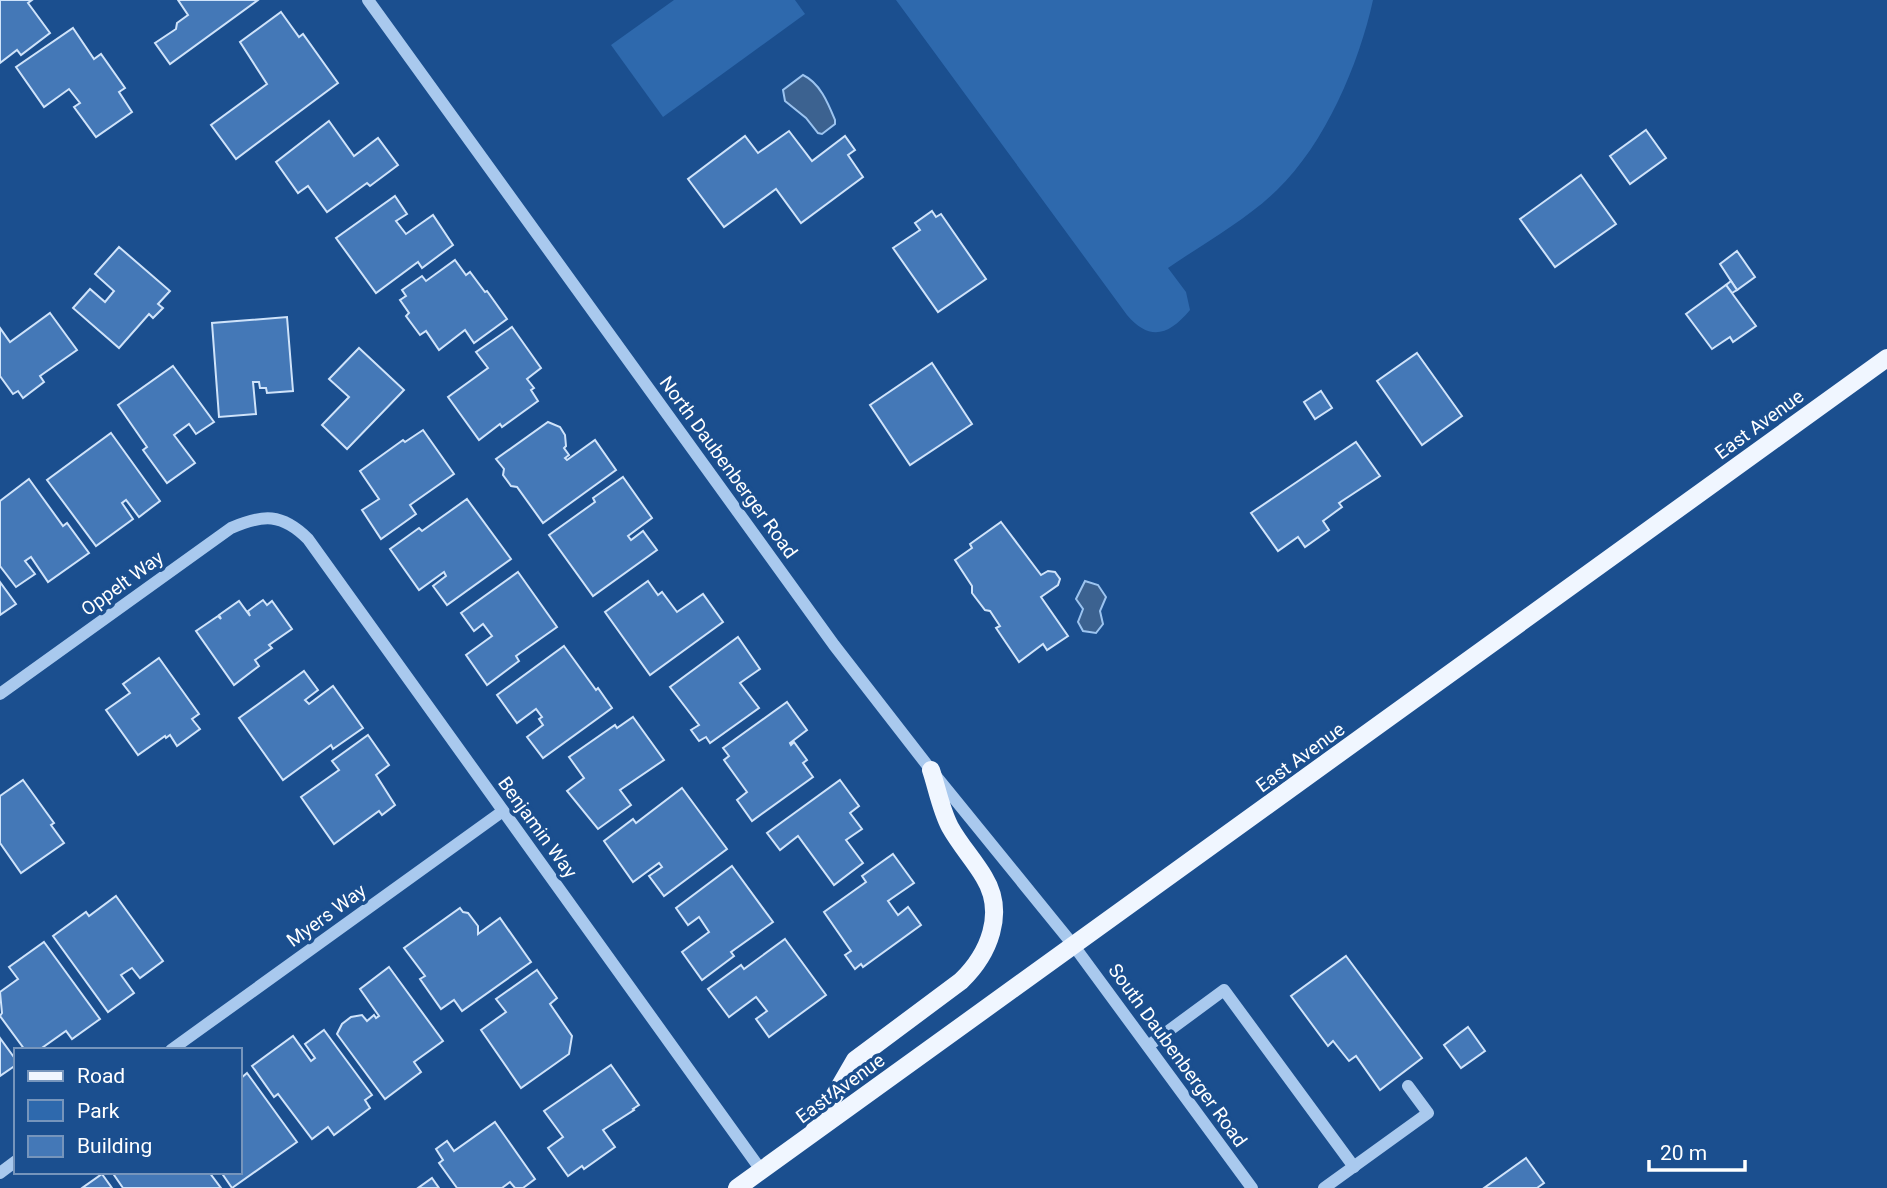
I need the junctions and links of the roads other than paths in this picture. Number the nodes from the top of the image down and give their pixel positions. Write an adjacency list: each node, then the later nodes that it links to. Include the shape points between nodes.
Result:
1 (368, 0): 5 (street, North Daubenberger Road, via 834,645)
2 (1887, 358): 7 (main road, East Avenue)
3 (274, 517): 4 (street, Oppelt Way, via 230,528); 6 (street, Benjamin Way, via 295,526 309,539)
4 (0, 694)
5 (931, 770): 7 (street, North Daubenberger Road); 11 (main road, via 950,826 992,892 994,921 987,947 961,981 855,1060)
6 (503, 811): 9 (street, Myers Way); 13 (street, Benjamin Way)
7 (1074, 946): 8 (street, South Daubenberger Road); 11 (main road, East Avenue)
8 (1148, 1046): 12 (street, via 1224,990); 15 (street, South Daubenberger Road)
9 (174, 1048)
10 (1408, 1086): 12 (street, via 1428,1113)
11 (811, 1135): 13 (main road, East Avenue)
12 (1354, 1167): 16 (street)
13 (761, 1170): 14 (main road, East Avenue)
14 (737, 1188)
15 (1252, 1188)
16 (1324, 1188)

